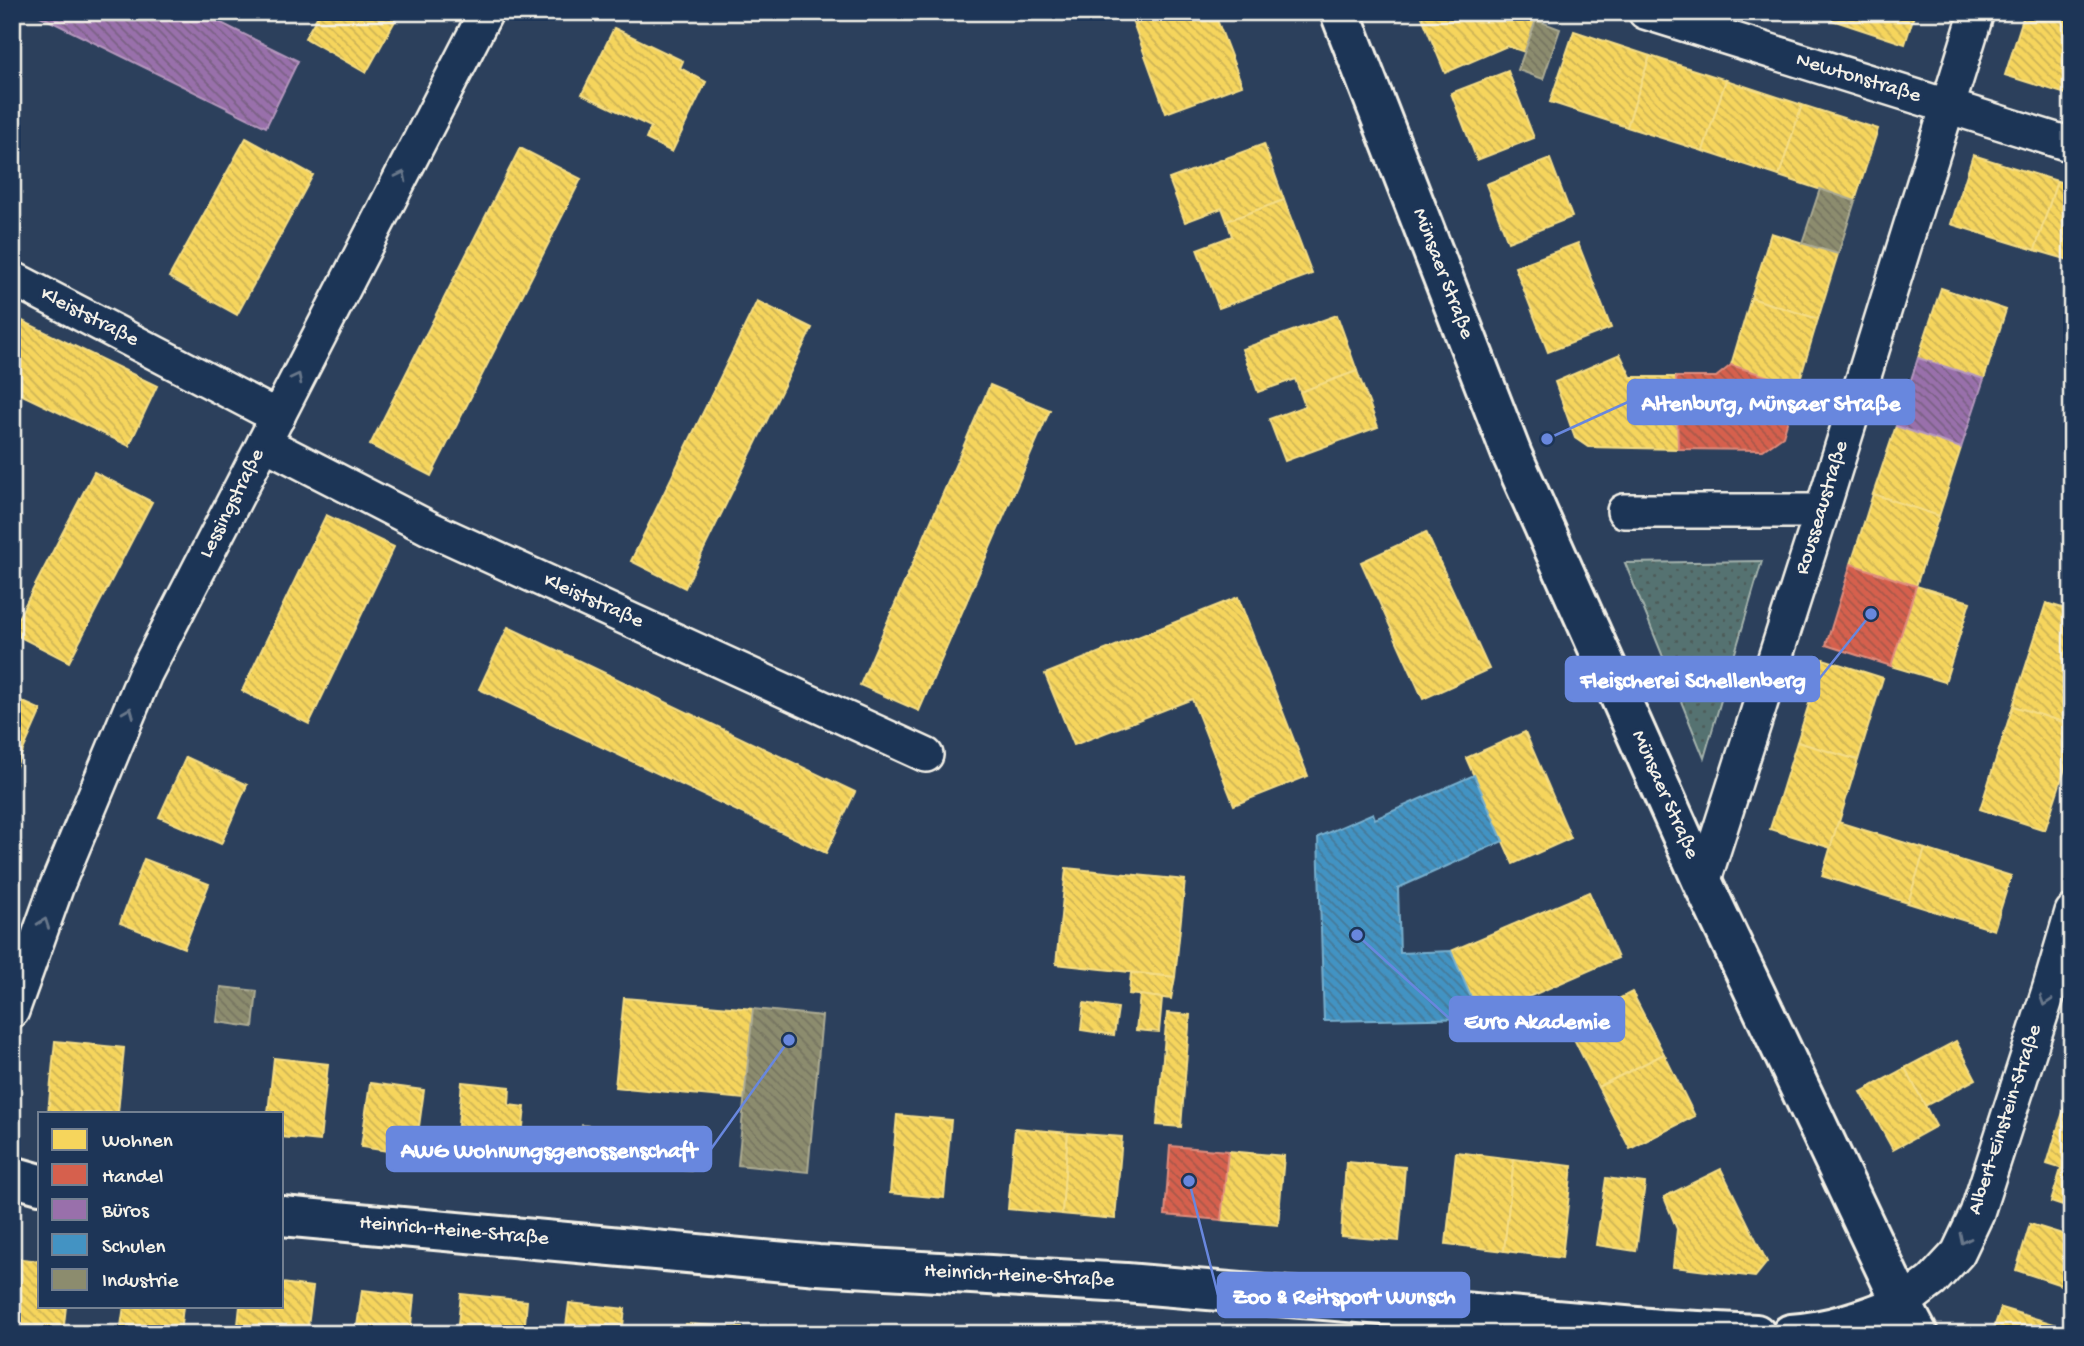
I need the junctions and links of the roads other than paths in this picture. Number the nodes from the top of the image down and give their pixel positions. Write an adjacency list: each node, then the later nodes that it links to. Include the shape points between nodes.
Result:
1 (486, 12): 8 (street, Lessingstraße, one-way to 1)
2 (1340, 12): 12 (street, Münsaer Straße, via 1512,455)
3 (1644, 12): 5 (street, Newtonstraße)
4 (1977, 12): 5 (street, Rousseaustraße)
5 (1947, 107): 6 (street, Newtonstraße); 10 (street, Rousseaustraße)
6 (2072, 145)
7 (12, 278): 8 (street, Kleiststraße)
8 (271, 430): 11 (street, Kleiststraße, via 429,528); 14 (street, Lessingstraße, one-way to 8, via 145,674)
9 (1623, 511): 10 (street)
10 (1822, 511): 12 (street, Rousseaustraße)
11 (926, 755)
12 (1703, 883): 18 (street, Münsaer Straße)
13 (2072, 912): 18 (street, Albert-Einstein-Straße, one-way to 18, via 1978,1213 1958,1253 1932,1281)
14 (12, 1010)
15 (12, 1176): 16 (street)
16 (38, 1183)
17 (284, 1216): 19 (street, Heinrich-Heine-Straße, via 818,1265 1126,1283)
18 (1910, 1319): 20 (street, via 1861,1321)
19 (1756, 1334)
20 (1791, 1334)

